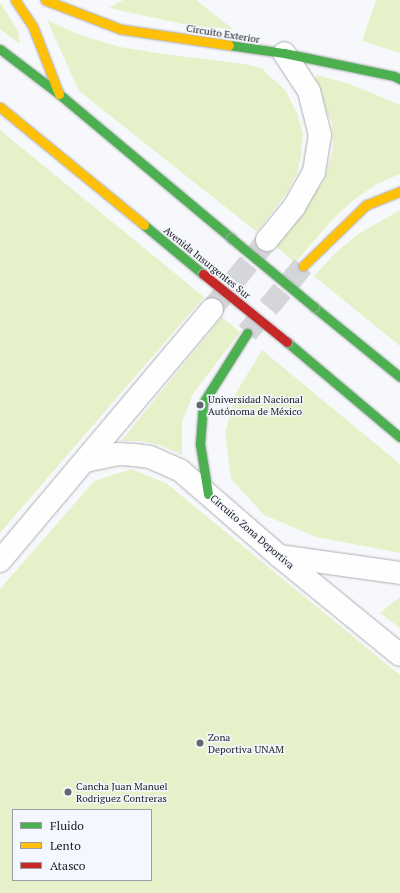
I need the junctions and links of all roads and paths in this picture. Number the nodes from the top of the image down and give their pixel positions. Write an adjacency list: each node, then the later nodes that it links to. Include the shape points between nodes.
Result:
1 (15, 0): 6 (main road, via 33,27)
2 (45, 0): 4 (main road, Circuito Exterior, via 120,29 266,52)
3 (0, 49): 6 (main road)
4 (284, 52): 5 (main road, Circuito Exterior); 9 (street, via 309,91 320,135 314,172 294,207)
5 (400, 79)
6 (58, 94): 13 (main road, bridge)
7 (0, 107): 14 (main road, Avenida Insurgentes Sur, bridge)
8 (400, 191): 10 (main road, via 366,205)
9 (267, 240)
10 (303, 266)
11 (212, 309): 15 (street)
12 (247, 333): 16 (main road, via 203,403 200,444)
13 (400, 377)
14 (400, 437)
15 (85, 461): 16 (street, Circuito Zona Deportiva, via 117,454 150,457 181,471); 18 (street)
16 (208, 494): 17 (street, Circuito Zona Deportiva)
17 (279, 556): 19 (street); 20 (street, Circuito Zona Deportiva)
18 (0, 561)
19 (400, 573)
20 (400, 655)

